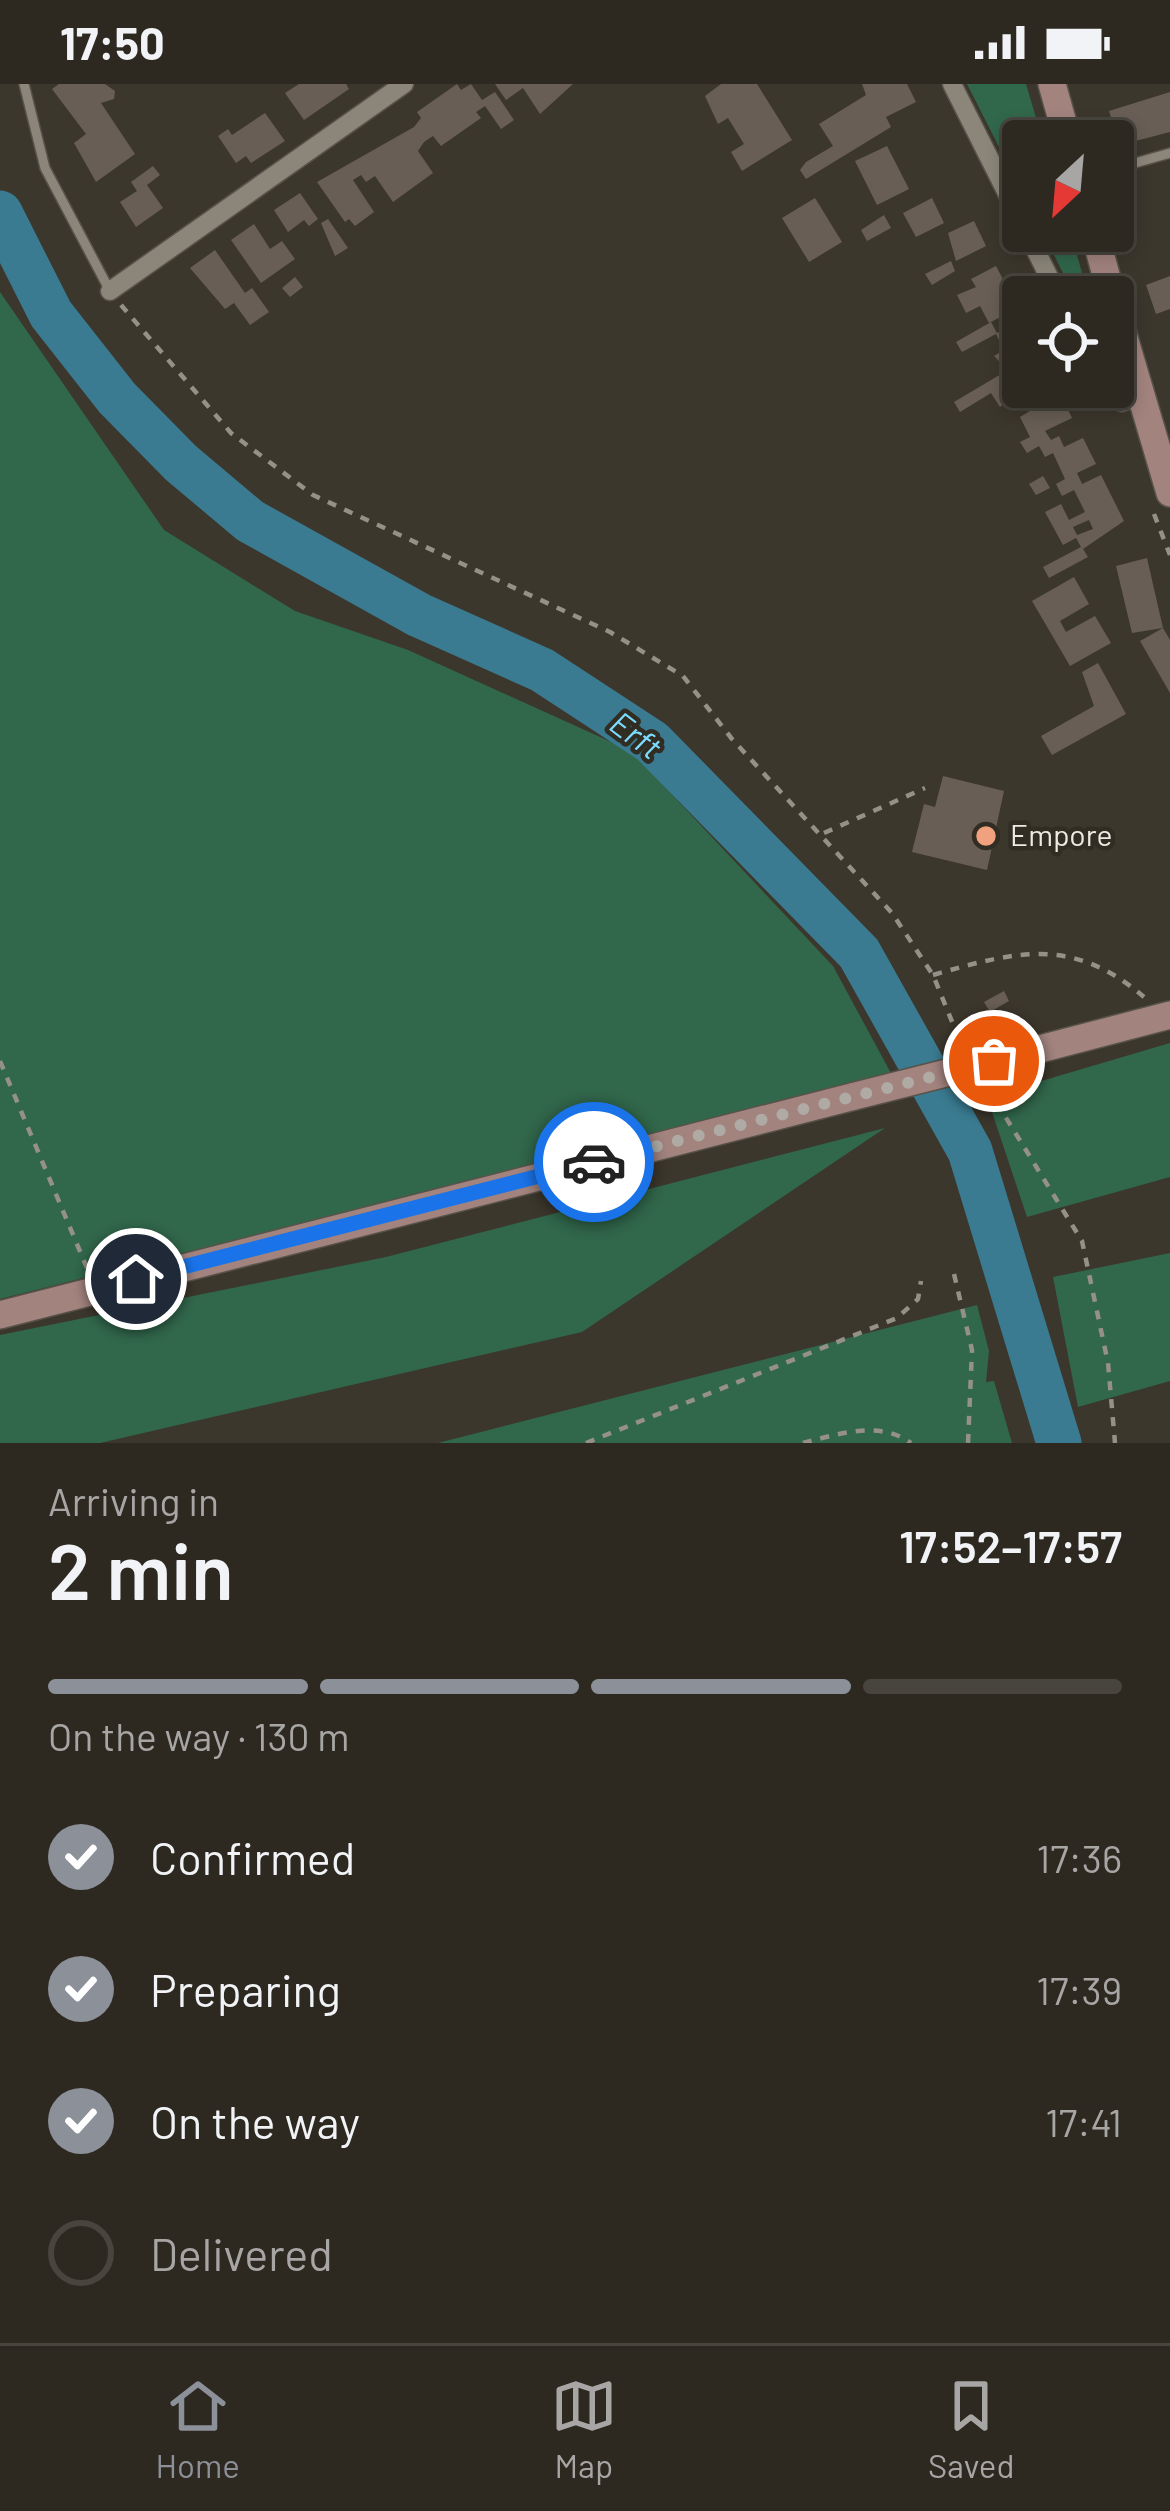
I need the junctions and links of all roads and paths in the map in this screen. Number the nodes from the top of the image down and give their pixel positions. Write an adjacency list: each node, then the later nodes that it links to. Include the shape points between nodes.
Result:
1 (24, 84): 9 (lane, via 45,168)
2 (952, 84): 8 (street)
3 (1052, 84): 5 (main road)
4 (394, 87): 9 (street)
5 (1062, 120)
6 (1170, 153): 7 (lane)
7 (1135, 163)
8 (1002, 184)
9 (110, 291): 15 (path, via 199,400 271,467 313,495 664,662)
10 (1134, 373): 11 (main road)
11 (1140, 395): 12 (street); 13 (main road)
12 (1134, 398)
13 (1170, 494)
14 (926, 788): 15 (path)
15 (824, 833): 16 (path)
16 (932, 975): 17 (path, via 1045,950 1100,967); 20 (path)
17 (1144, 997)
18 (1170, 1015): 20 (main road)
19 (0, 1061): 23 (path)
20 (982, 1065): 23 (main road, bridge); 29 (path, via 1082,1241)
21 (953, 1274): 28 (path, via 972,1351)
22 (921, 1282): 25 (path, via 918,1299 897,1318)
23 (95, 1290): 24 (main road)
24 (0, 1315)
25 (586, 1443)
26 (803, 1443): 27 (path, via 856,1430)
27 (911, 1443)
28 (968, 1443)
29 (1115, 1443)

